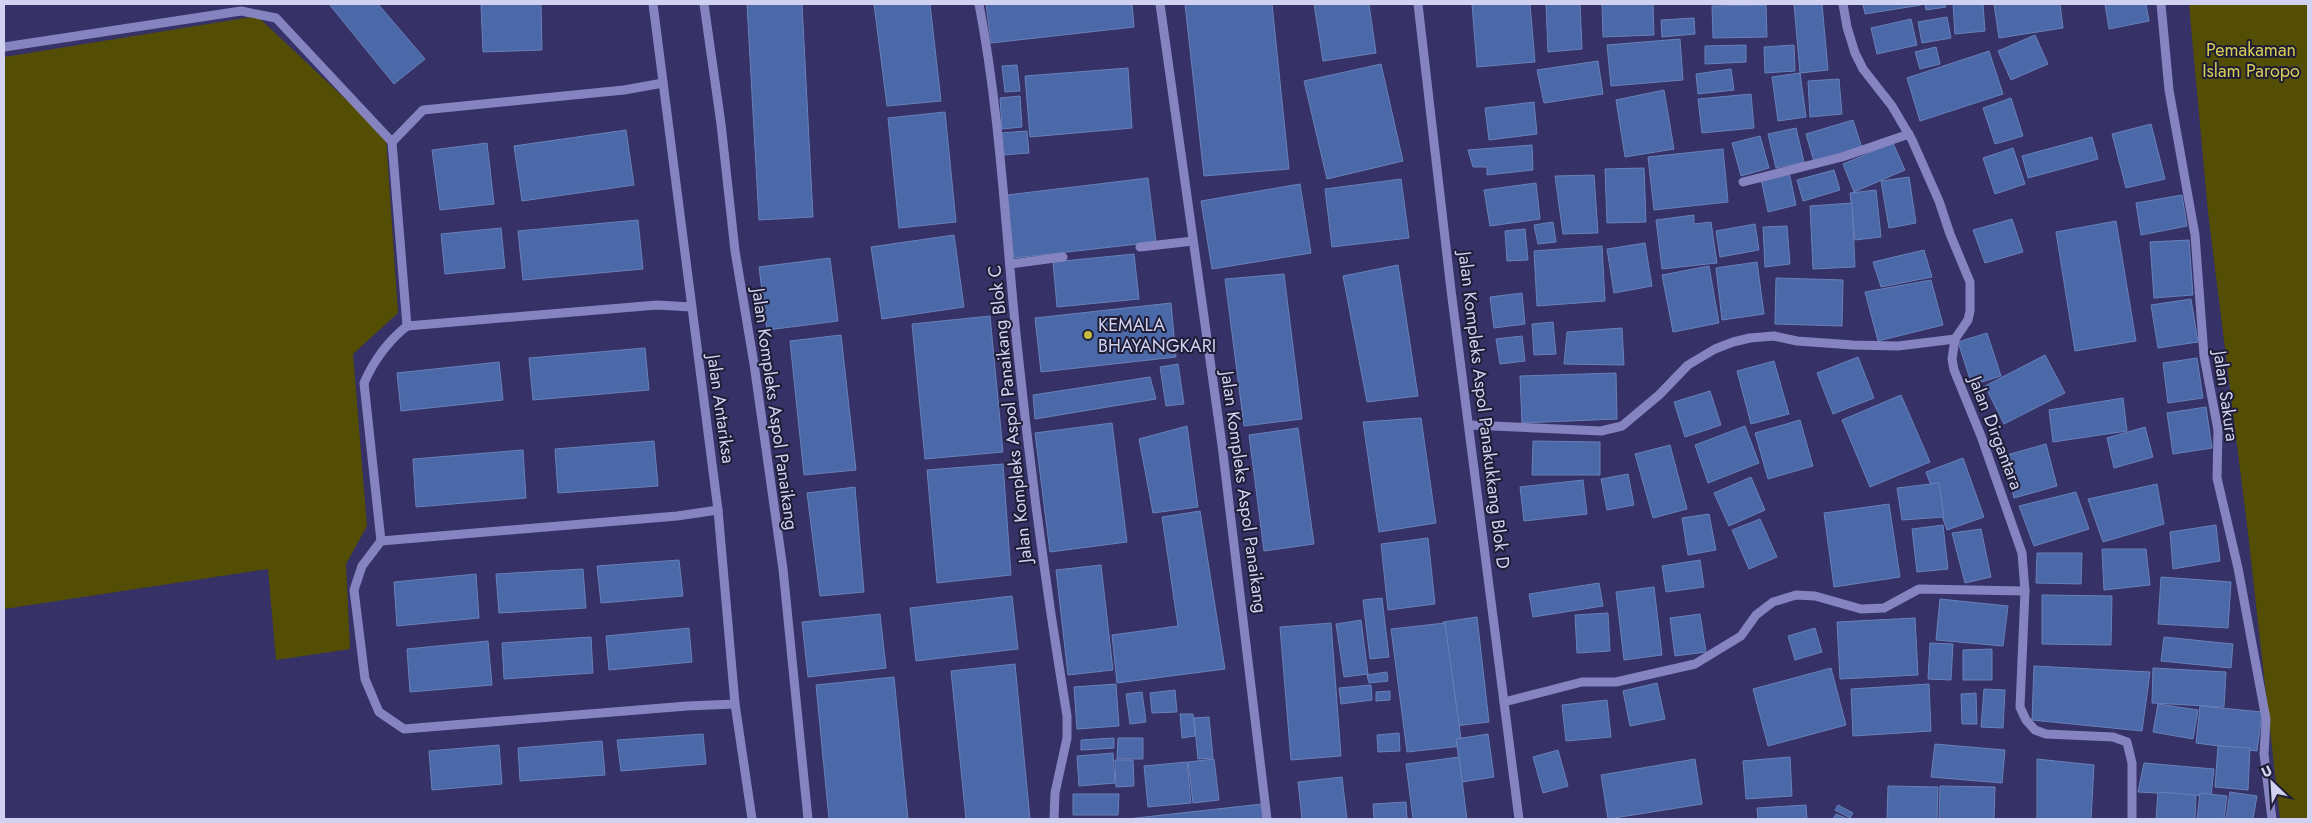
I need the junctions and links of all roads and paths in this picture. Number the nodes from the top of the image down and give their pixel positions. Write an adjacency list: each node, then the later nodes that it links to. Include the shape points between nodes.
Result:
1 (654, 4): 10 (street, Jalan Antariksa)
2 (704, 4): 28 (street, Jalan Kompleks Aspol Panaikang, via 735,251 782,570)
3 (980, 4): 17 (street, Jalan Kompleks Aspol Panaikang Blok C, via 989,54)
4 (1160, 4): 14 (street, Jalan Kompleks Aspol Panaikang)
5 (1418, 4): 21 (street, Jalan Kompleks Aspol Panakukkang Blok D)
6 (1844, 4): 11 (street, Jalan Dirgantara, via 1847,27 1863,69)
7 (2161, 4): 33 (street, Jalan Sakura, via 2169,90 2195,235 2204,356 2218,430 2217,478 2238,568 2266,719 2264,754)
8 (240, 7): 9 (street); 12 (street, via 276,18)
9 (4, 47)
10 (663, 83): 12 (street, via 624,90 423,110); 18 (street, Jalan Antariksa)
11 (1909, 134): 13 (street, via 1842,157); 20 (street, Jalan Dirgantara, via 1970,282 1968,320)
12 (392, 142): 19 (street)
13 (1742, 182)
14 (1193, 241): 15 (street); 30 (street, Jalan Kompleks Aspol Panaikang, via 1246,629)
15 (1140, 247)
16 (1063, 257): 17 (street)
17 (1010, 264): 29 (street, Jalan Kompleks Aspol Panaikang Blok C, via 1044,578 1067,716 1067,738 1055,793)
18 (691, 307): 19 (street, via 657,305); 22 (street, Jalan Antariksa)
19 (407, 326): 23 (street, via 392,338 372,364 364,383)
20 (1955, 339): 21 (street, via 1898,346 1853,346 1774,336 1750,338 1715,349 1688,365 1659,395 1616,428 1600,431); 24 (street, Jalan Dirgantara, via 1954,370 2016,532 2022,554)
21 (1470, 425): 25 (street, Jalan Kompleks Aspol Panakukkang Blok D)
22 (718, 510): 23 (street); 26 (street, Jalan Antariksa)
23 (381, 541): 26 (street, via 362,566 354,590 365,679 379,712 404,729)
24 (2025, 591): 25 (street, via 1919,589 1884,608 1861,609 1815,596 1796,595 1773,602 1756,615 1741,636 1695,664 1616,682 1582,682); 32 (street, Jalan Dirgantara, via 2020,706 2026,720 2035,730 2046,734 2113,737 2127,742 2132,763)
25 (1504, 702): 31 (street, Jalan Kompleks Aspol Panakukkang Blok D)
26 (735, 704): 27 (street, Jalan Antariksa)
27 (752, 819)
28 (808, 819)
29 (1054, 819)
30 (1267, 819)
31 (1519, 819)
32 (2132, 819)
33 (2272, 819)

